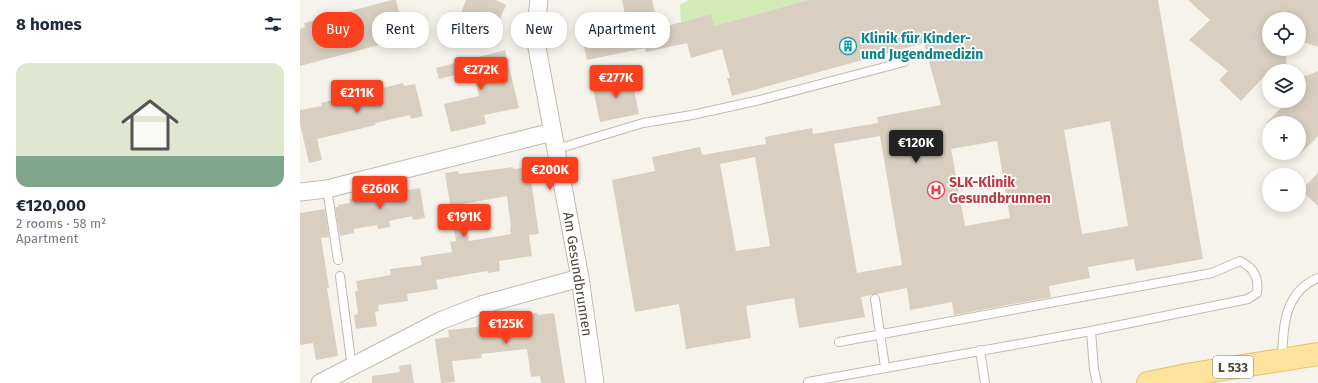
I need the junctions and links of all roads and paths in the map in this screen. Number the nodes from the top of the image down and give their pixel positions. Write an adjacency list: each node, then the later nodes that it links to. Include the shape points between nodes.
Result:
1 (539, 0): 3 (street, Am Gesundbrunnen, via 535,34)
2 (904, 62): 4 (lane, via 760,100 643,123)
3 (552, 132): 4 (street, Am Gesundbrunnen); 5 (street)
4 (557, 149): 9 (street, Am Gesundbrunnen)
5 (328, 189): 6 (street); 7 (lane)
6 (300, 192)
7 (338, 260)
8 (340, 276): 18 (lane)
9 (580, 278): 18 (street, via 481,305 440,321); 22 (street, Am Gesundbrunnen)
10 (1318, 278): 16 (lane, via 1310,281 1292,299 1282,336)
11 (875, 299): 17 (lane)
12 (1091, 331): 13 (lane, via 1248,299 1257,293 1258,282 1250,266 1240,261 1212,272); 14 (lane); 24 (lane)
13 (839, 342)
14 (980, 350): 17 (lane); 23 (lane)
15 (1318, 354): 16 (main road, L 533)
16 (1282, 360): 25 (main road, L 533)
17 (885, 367): 20 (lane)
18 (352, 368): 21 (street)
19 (1318, 369): 26 (main road, L 533)
20 (808, 382)
21 (320, 383)
22 (595, 383)
23 (986, 383)
24 (1097, 383)
25 (1148, 383)
26 (1222, 383)

